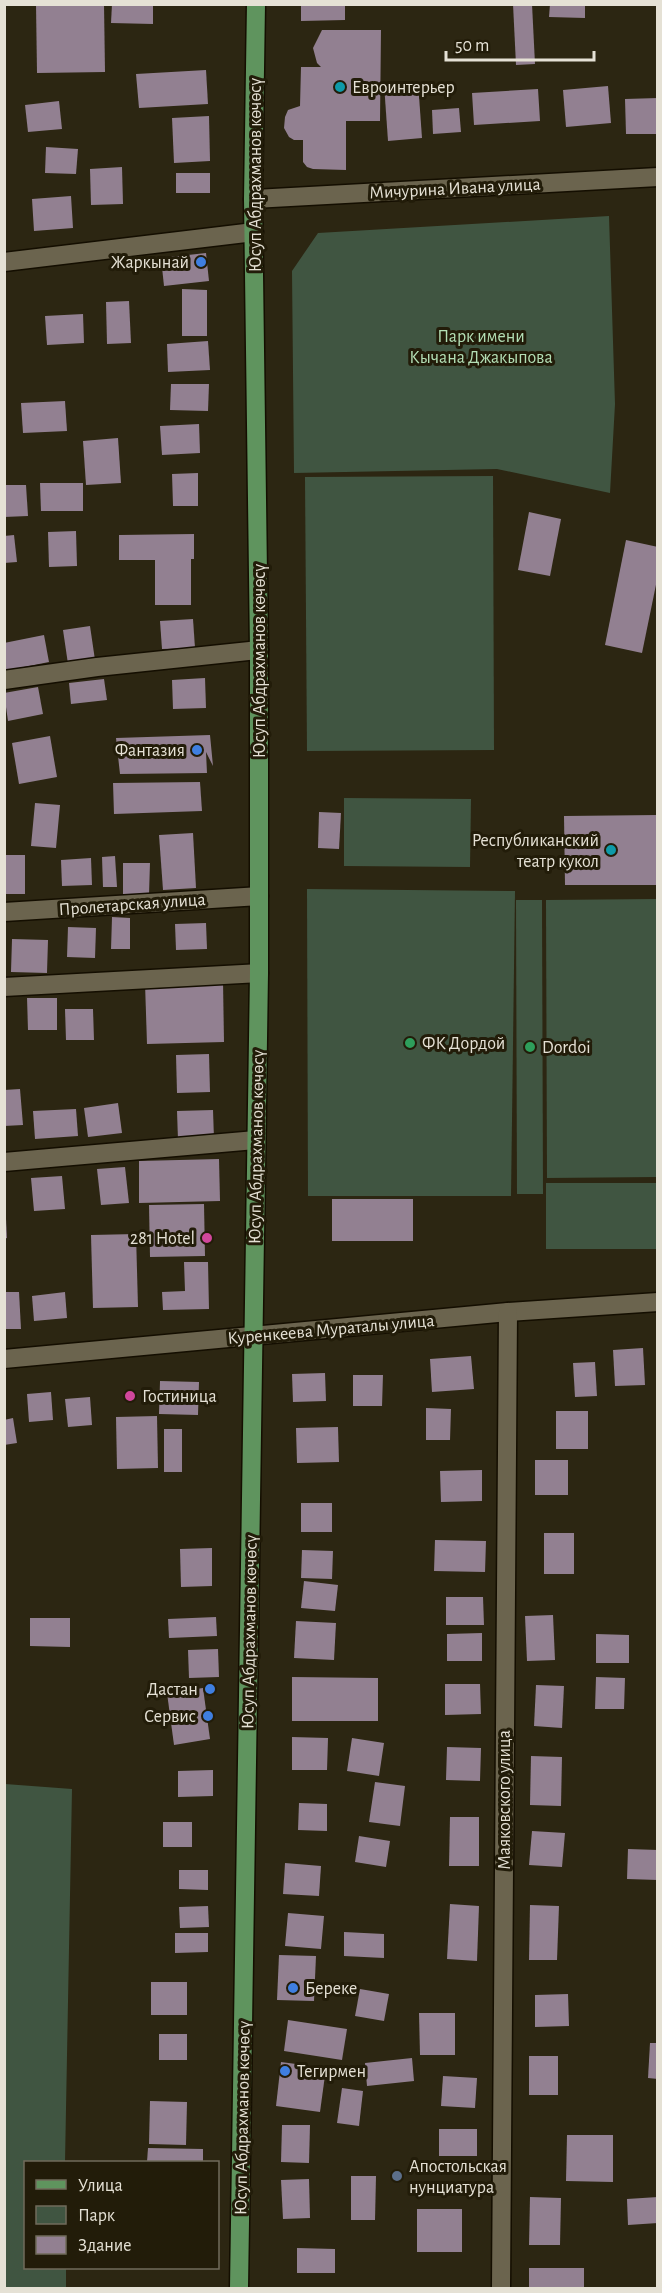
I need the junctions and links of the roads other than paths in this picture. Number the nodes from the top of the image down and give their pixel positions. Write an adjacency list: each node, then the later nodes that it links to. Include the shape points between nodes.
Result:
1 (256, 4): 3 (main road, Юсуп Абдрахманов көчөсү)
2 (657, 177): 3 (street, Мичурина Ивана улица)
3 (253, 199): 4 (main road, Юсуп Абдрахманов көчөсү)
4 (254, 232): 5 (street); 6 (main road, Юсуп Абдрахманов көчөсү)
5 (4, 262)
6 (260, 650): 7 (street); 8 (main road, Юсуп Абдрахманов көчөсү)
7 (4, 680)
8 (259, 896): 9 (street, Пролетарская улица); 10 (main road, Юсуп Абдрахманов көчөсү)
9 (4, 912)
10 (259, 973): 11 (street); 12 (main road, Юсуп Абдрахманов көчөсү)
11 (4, 987)
12 (256, 1140): 13 (street); 16 (main road, Юсуп Абдрахманов көчөсү)
13 (4, 1162)
14 (657, 1302): 15 (street, Куренкеева Мураталы улица)
15 (508, 1312): 16 (street, Куренкеева Мураталы улица); 19 (street, Маяковского улица)
16 (254, 1336): 17 (street, Куренкеева Мураталы улица); 18 (main road, Юсуп Абдрахманов көчөсү)
17 (4, 1359)
18 (239, 2289)
19 (501, 2289)

